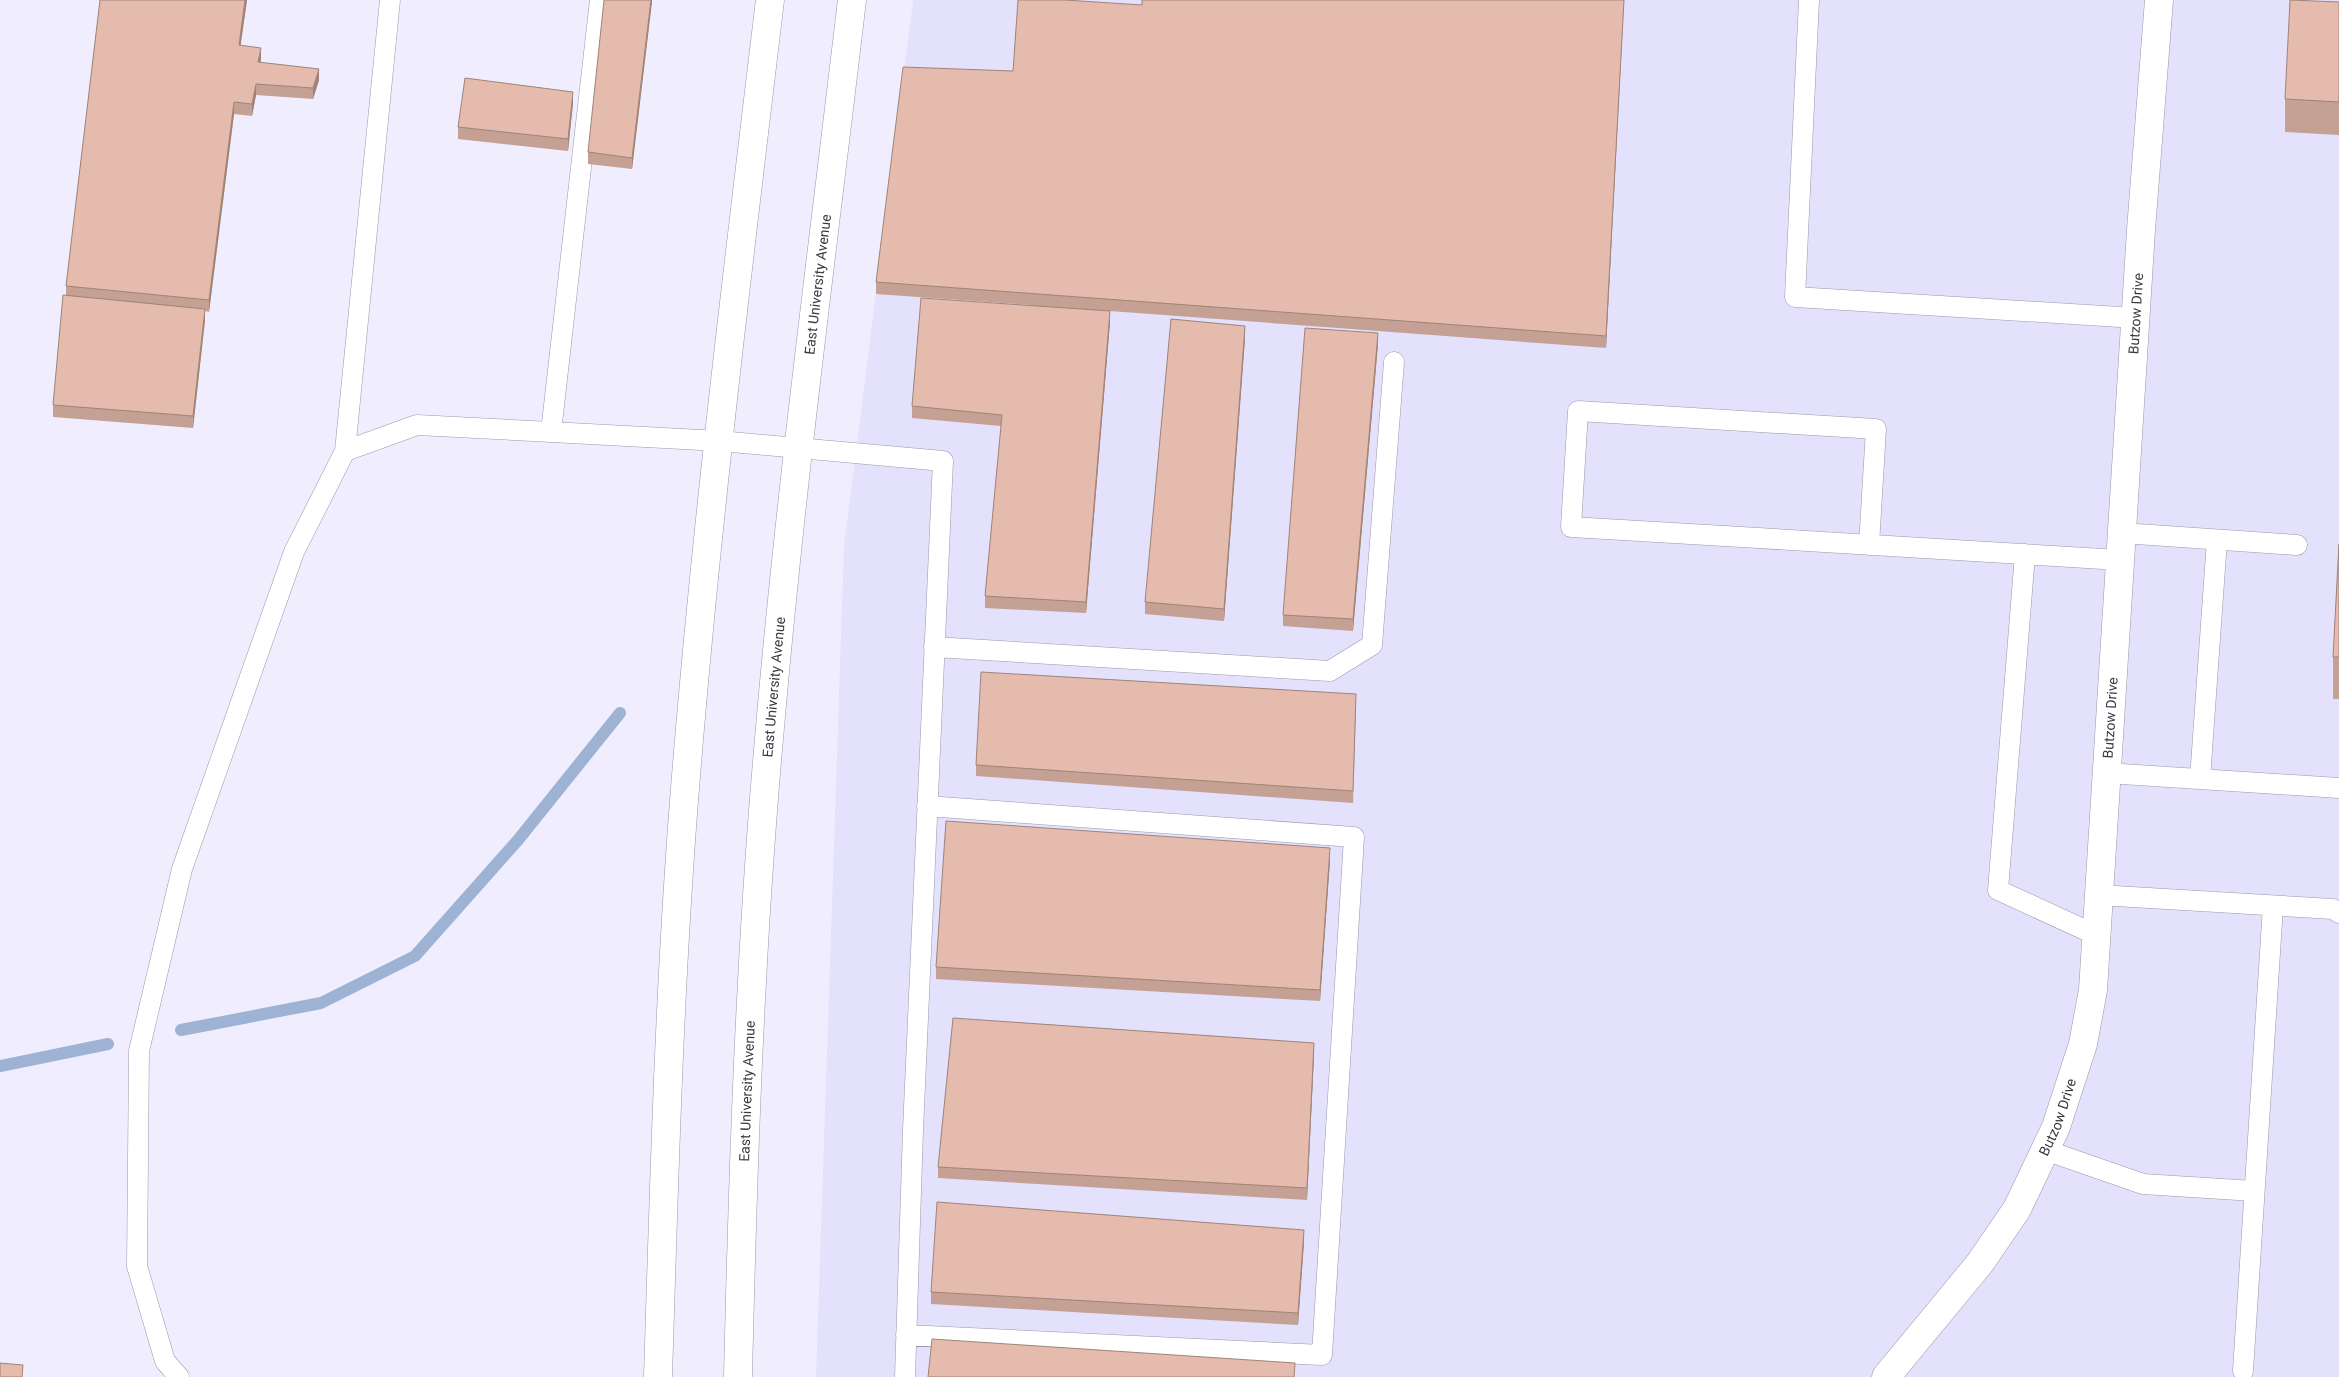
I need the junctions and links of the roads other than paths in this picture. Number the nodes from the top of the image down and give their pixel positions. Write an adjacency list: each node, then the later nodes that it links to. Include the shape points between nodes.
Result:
1 (390, 0): 12 (lane)
2 (600, 0): 9 (lane)
3 (770, 0): 10 (main road)
4 (852, 0): 11 (main road, East University Avenue)
5 (1809, 0): 7 (lane, via 1795,297)
6 (2159, 0): 7 (main road, Butzow Drive)
7 (2136, 318): 16 (main road, Butzow Drive)
8 (1394, 362): 18 (lane, via 1372,645 1330,671)
9 (551, 432): 10 (lane); 12 (lane, via 417,425)
10 (720, 441): 11 (lane); 32 (main road, via 700,606 684,801 668,1058)
11 (799, 448): 18 (lane, via 943,461); 33 (main road, East University Avenue, via 778,631 750,1011)
12 (345, 451): 31 (lane, via 294,552 182,869 138,1052 137,1266 165,1361)
13 (2217, 540): 15 (lane); 16 (lane); 20 (lane)
14 (1869, 545): 14 (lane, via 1571,527 1578,411 1876,430); 17 (lane)
15 (2296, 545)
16 (2121, 547): 17 (lane); 19 (main road, Butzow Drive)
17 (2025, 554): 26 (lane, via 1998,890)
18 (934, 647): 22 (lane)
19 (2106, 773): 20 (lane); 23 (main road, Butzow Drive)
20 (2200, 779): 21 (lane)
21 (2339, 788)
22 (927, 806): 29 (lane); 29 (lane, via 1354,836 1322,1355)
23 (2098, 895): 24 (lane); 26 (main road, Butzow Drive)
24 (2273, 906): 25 (lane, via 2333,909); 28 (lane)
25 (2339, 913)
26 (2096, 936): 27 (main road, Butzow Drive, via 2083,1044)
27 (2045, 1150): 28 (lane, via 2143,1184); 35 (main road, Butzow Drive, via 2018,1208 1980,1263)
28 (2254, 1191): 30 (lane)
29 (906, 1335): 34 (lane)
30 (2243, 1371)
31 (178, 1377)
32 (658, 1377)
33 (738, 1377)
34 (905, 1377)
35 (1886, 1377)

